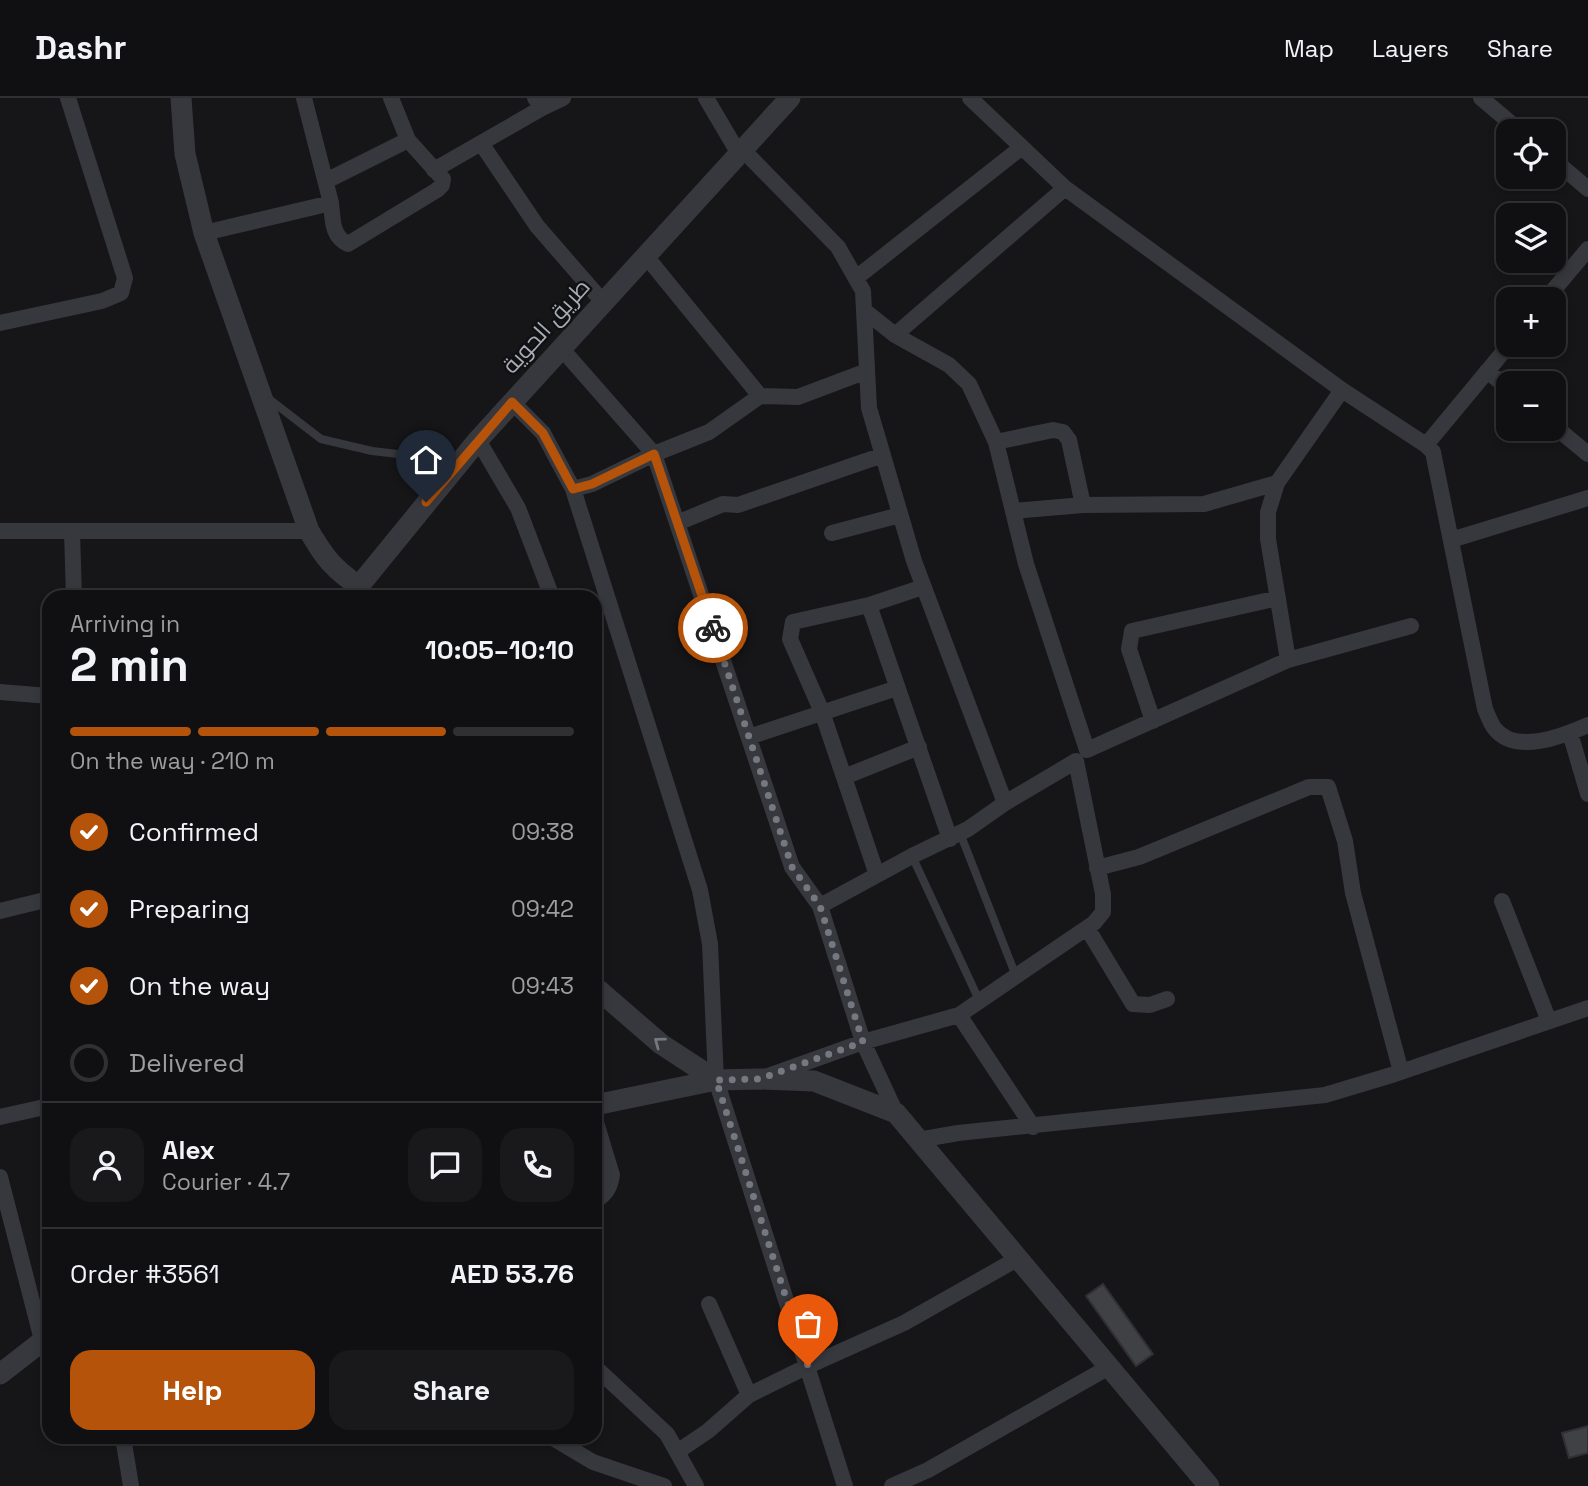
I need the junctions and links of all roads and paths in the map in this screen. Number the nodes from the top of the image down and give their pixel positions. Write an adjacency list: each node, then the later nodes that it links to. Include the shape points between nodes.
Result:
1 (68, 98): 29 (street, via 125,278 121,293)
2 (181, 98): 22 (street, via 185,154)
3 (304, 98): 18 (street)
4 (391, 98): 12 (street)
5 (563, 98): 10 (street)
6 (706, 98): 15 (street)
7 (790, 98): 15 (street, طريق الحوية)
8 (970, 98): 14 (street)
9 (1482, 98): 11 (street)
10 (539, 103): 13 (street)
11 (1506, 119)
12 (408, 140): 16 (street); 18 (street)
13 (481, 143): 16 (street); 27 (street, via 537,226)
14 (1022, 148): 19 (street); 25 (street)
15 (741, 152): 24 (street, طريق الحوية); 25 (street, via 838,247)
16 (434, 170): 21 (street, via 443,179 442,185 348,244 335,233)
17 (1566, 170): 20 (street)
18 (326, 181): 21 (street)
19 (1065, 188): 30 (street); 36 (street)
20 (1588, 189)
21 (331, 202): 22 (street)
22 (204, 233): 37 (street)
23 (1588, 249): 26 (street)
24 (645, 255): 27 (street, طريق الحوية); 38 (street)
25 (856, 278): 28 (street)
26 (1556, 287)
27 (603, 302): 31 (street, طريق الحوية)
28 (865, 311): 30 (street); 33 (street)
29 (0, 323)
30 (895, 335): 42 (street, via 949,365 969,384)
31 (561, 348): 39 (street, طريق الحوية); 44 (street)
32 (1499, 357): 34 (street)
33 (867, 371): 38 (street, via 797,397); 46 (street, via 869,408)
34 (1487, 371): 35 (street); 43 (street)
35 (1496, 378)
36 (1342, 390): 43 (street); 48 (street)
37 (258, 391): 47 (lane, via 321,439 372,451); 57 (street)
38 (761, 396): 44 (street, via 709,432)
39 (512, 402): 41 (street, طريق الحوية); 49 (street, via 543,433)
40 (1566, 436): 45 (street)
41 (478, 440): 47 (street, طريق الحوية); 64 (street, via 517,509)
42 (996, 442): 51 (street, via 1063,432 1069,440); 52 (street)
43 (1426, 445): 59 (street, via 1433,452)
44 (654, 454): 49 (street); 54 (street)
45 (1588, 454)
46 (883, 455): 53 (street); 54 (street)
47 (460, 461): 63 (street, طريق الحوية)
48 (1277, 483): 51 (street, via 1204,504); 65 (street, via 1268,512 1268,539)
49 (573, 489): 101 (street, via 700,890 710,944)
50 (1588, 498): 59 (street)
51 (1083, 505): 52 (street)
52 (1013, 511): 78 (street)
53 (900, 515): 58 (street); 60 (street)
54 (677, 523): 76 (street)
55 (0, 531): 56 (street)
56 (72, 531): 57 (street); 61 (street)
57 (309, 531): 62 (street)
58 (832, 533)
59 (1451, 540): 75 (street, via 1485,709 1494,728 1514,741)
60 (923, 587): 66 (street); 81 (street)
61 (74, 590)
62 (354, 590)
63 (359, 590)
64 (549, 590)
65 (1278, 598): 68 (street); 73 (street, via 1132,631 1129,649)
66 (869, 605): 69 (street); 72 (street, via 793,622 790,639)
67 (1411, 626): 68 (street)
68 (1288, 660): 73 (street)
69 (897, 688): 72 (street); 77 (street)
70 (0, 692): 71 (street)
71 (42, 695)
72 (822, 712): 76 (street); 79 (street)
73 (1153, 721): 78 (street)
74 (1588, 725): 75 (street)
75 (1570, 733): 80 (street)
76 (749, 737): 88 (street, via 792,867)
77 (919, 747): 79 (street); 82 (street)
78 (1082, 756): 81 (street); 84 (street)
79 (844, 776): 85 (street)
80 (1588, 794)
81 (1005, 803): 82 (street)
82 (955, 836): 83 (street); 91 (lane)
83 (912, 856): 85 (street); 94 (lane)
84 (1097, 868): 90 (street, via 1102,912); 99 (street, via 1139,857 1309,787 1328,787)
85 (877, 875): 88 (street)
86 (42, 901): 89 (street)
87 (1502, 901): 97 (street)
88 (820, 906): 98 (street)
89 (0, 911)
90 (1087, 928): 91 (street); 93 (street, via 1133,1004)
91 (1017, 977): 94 (street)
92 (602, 993): 101 (street, one-way to 92, via 661,1044)
93 (1167, 999)
94 (979, 1000): 96 (street)
95 (1588, 1008): 97 (street)
96 (959, 1015): 98 (street); 106 (street)
97 (1549, 1021): 99 (street)
98 (863, 1042): 100 (street); 104 (street)
99 (1401, 1072): 106 (street, via 1325,1094)
100 (760, 1079): 101 (street); 104 (street, via 814,1081)
101 (716, 1080): 102 (street); 115 (street)
102 (602, 1104)
103 (42, 1108): 105 (street)
104 (896, 1113): 107 (street)
105 (0, 1117)
106 (1033, 1127): 107 (street)
107 (918, 1140): 111 (street)
108 (602, 1142): 110 (street, via 612,1175)
109 (0, 1177): 113 (street)
110 (602, 1197)
111 (1017, 1259): 115 (street, via 904,1323); 116 (street)
112 (709, 1304): 119 (street)
113 (42, 1324)
114 (42, 1341): 117 (street)
115 (808, 1366): 119 (street); 126 (street)
116 (1108, 1367): 127 (street); 128 (street)
117 (0, 1374)
118 (602, 1374): 122 (street, via 667,1434)
119 (749, 1395): 122 (street)
120 (125, 1444): 123 (street)
121 (563, 1444): 124 (street, via 593,1462)
122 (677, 1452): 125 (street)
123 (131, 1486)
124 (664, 1486)
125 (696, 1486)
126 (845, 1486)
127 (892, 1486)
128 (1209, 1486)

